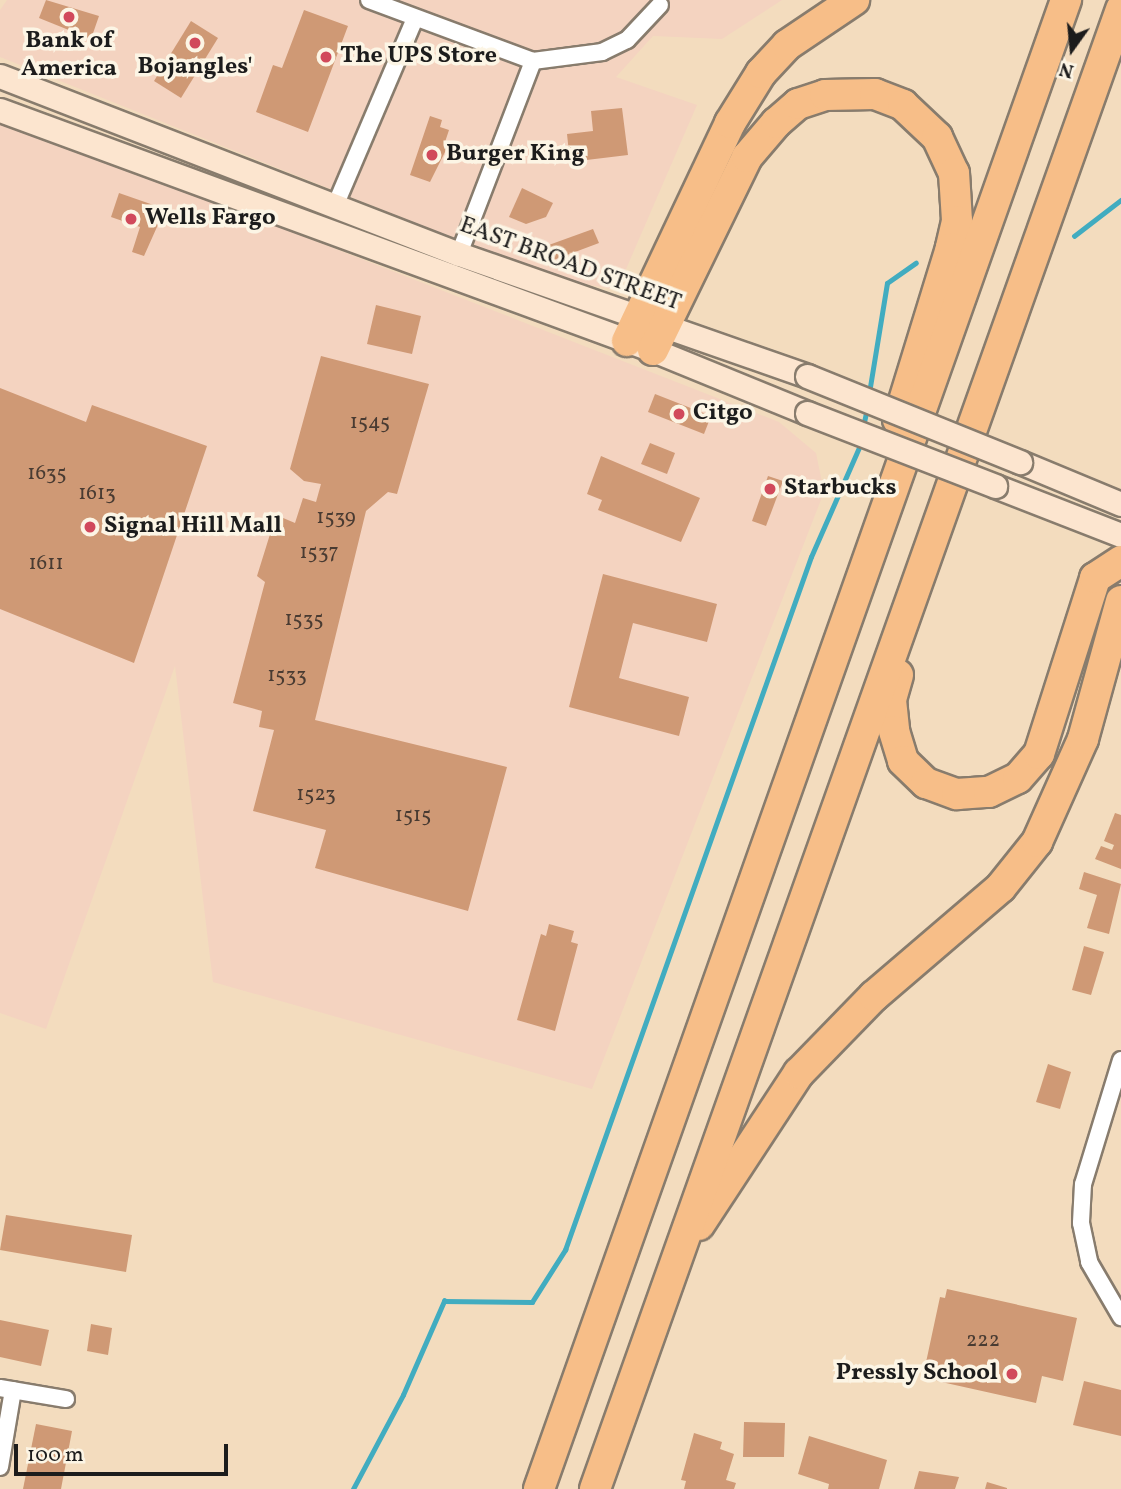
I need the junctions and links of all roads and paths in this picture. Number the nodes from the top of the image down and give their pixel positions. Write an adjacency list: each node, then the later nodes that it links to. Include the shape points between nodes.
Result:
1 (369, 0): 6 (street)
2 (854, 0): 15 (highway, via 787,46 761,73 730,123)
3 (1066, 0): 21 (highway)
4 (660, 5): 7 (street, via 627,40 601,52)
5 (1121, 9): 16 (highway)
6 (415, 18): 7 (street); 12 (street)
7 (533, 61): 14 (street)
8 (0, 76): 11 (main road, EAST BROAD STREET)
9 (0, 110): 10 (main road, EAST BROAD STREET)
10 (78, 139): 11 (main road, via 92,126 233,178); 13 (main road, EAST BROAD STREET)
11 (246, 172): 12 (main road, EAST BROAD STREET)
12 (335, 206): 13 (main road); 14 (main road, EAST BROAD STREET)
13 (320, 227): 15 (main road, EAST BROAD STREET)
14 (458, 254): 15 (main road, EAST BROAD STREET)
15 (645, 334): 17 (main road, EAST BROAD STREET, bridge, via 807,376); 18 (main road, EAST BROAD STREET, bridge, via 807,413); 21 (highway, via 747,157 798,104 825,95 875,94 903,105 937,137 954,173 957,221)
16 (989, 380): 19 (highway, via 891,700 903,761 926,783 957,794 989,792 1018,778 1039,754 1095,578); 23 (highway)
17 (1121, 504)
18 (1121, 535)
19 (1121, 561)
20 (1121, 601): 23 (highway, via 1083,739 1037,842 1002,887 874,996 800,1073 734,1177)
21 (805, 740): 28 (highway)
22 (1121, 1060): 24 (street, via 1083,1184 1082,1223 1089,1262)
23 (680, 1250): 29 (highway)
24 (1121, 1317)
25 (7, 1389): 26 (street); 27 (street)
26 (66, 1399)
27 (0, 1467)
28 (539, 1489)
29 (595, 1489)

